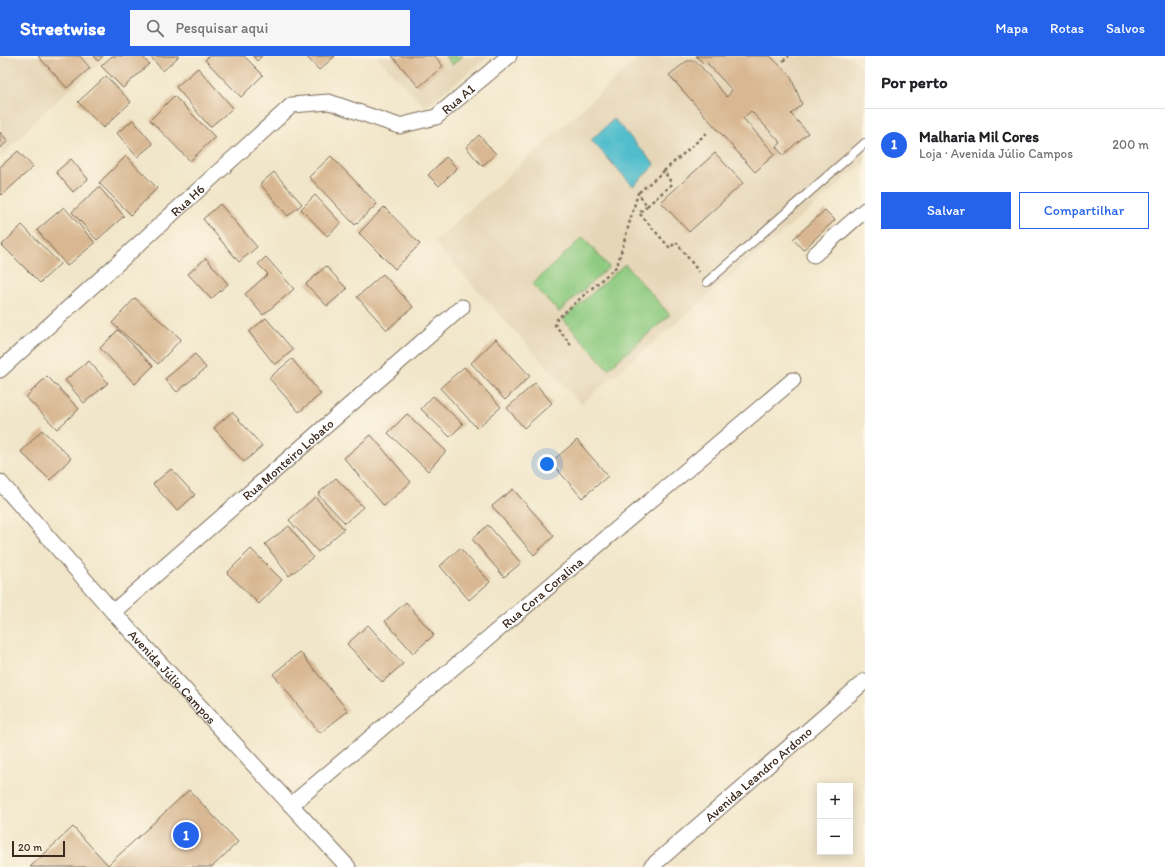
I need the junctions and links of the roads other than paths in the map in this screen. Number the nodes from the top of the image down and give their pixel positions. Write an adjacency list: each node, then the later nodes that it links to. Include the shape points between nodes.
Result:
1 (508, 56): 2 (street, Rua A1, via 436,117)
2 (399, 126): 8 (street, Rua H6, via 329,102 292,105)
3 (865, 143): 6 (lane)
4 (865, 210): 5 (street)
5 (814, 255)
6 (707, 282)
7 (462, 307): 11 (street, Rua Monteiro Lobato)
8 (0, 370)
9 (793, 380): 13 (street, Rua Cora Coralina)
10 (0, 482): 11 (street, Avenida Júlio Campos)
11 (113, 612): 13 (street, Avenida Júlio Campos)
12 (865, 681): 15 (street, Avenida Leandro Ardono)
13 (291, 805): 14 (street, Avenida Júlio Campos)
14 (348, 867)
15 (651, 867)

